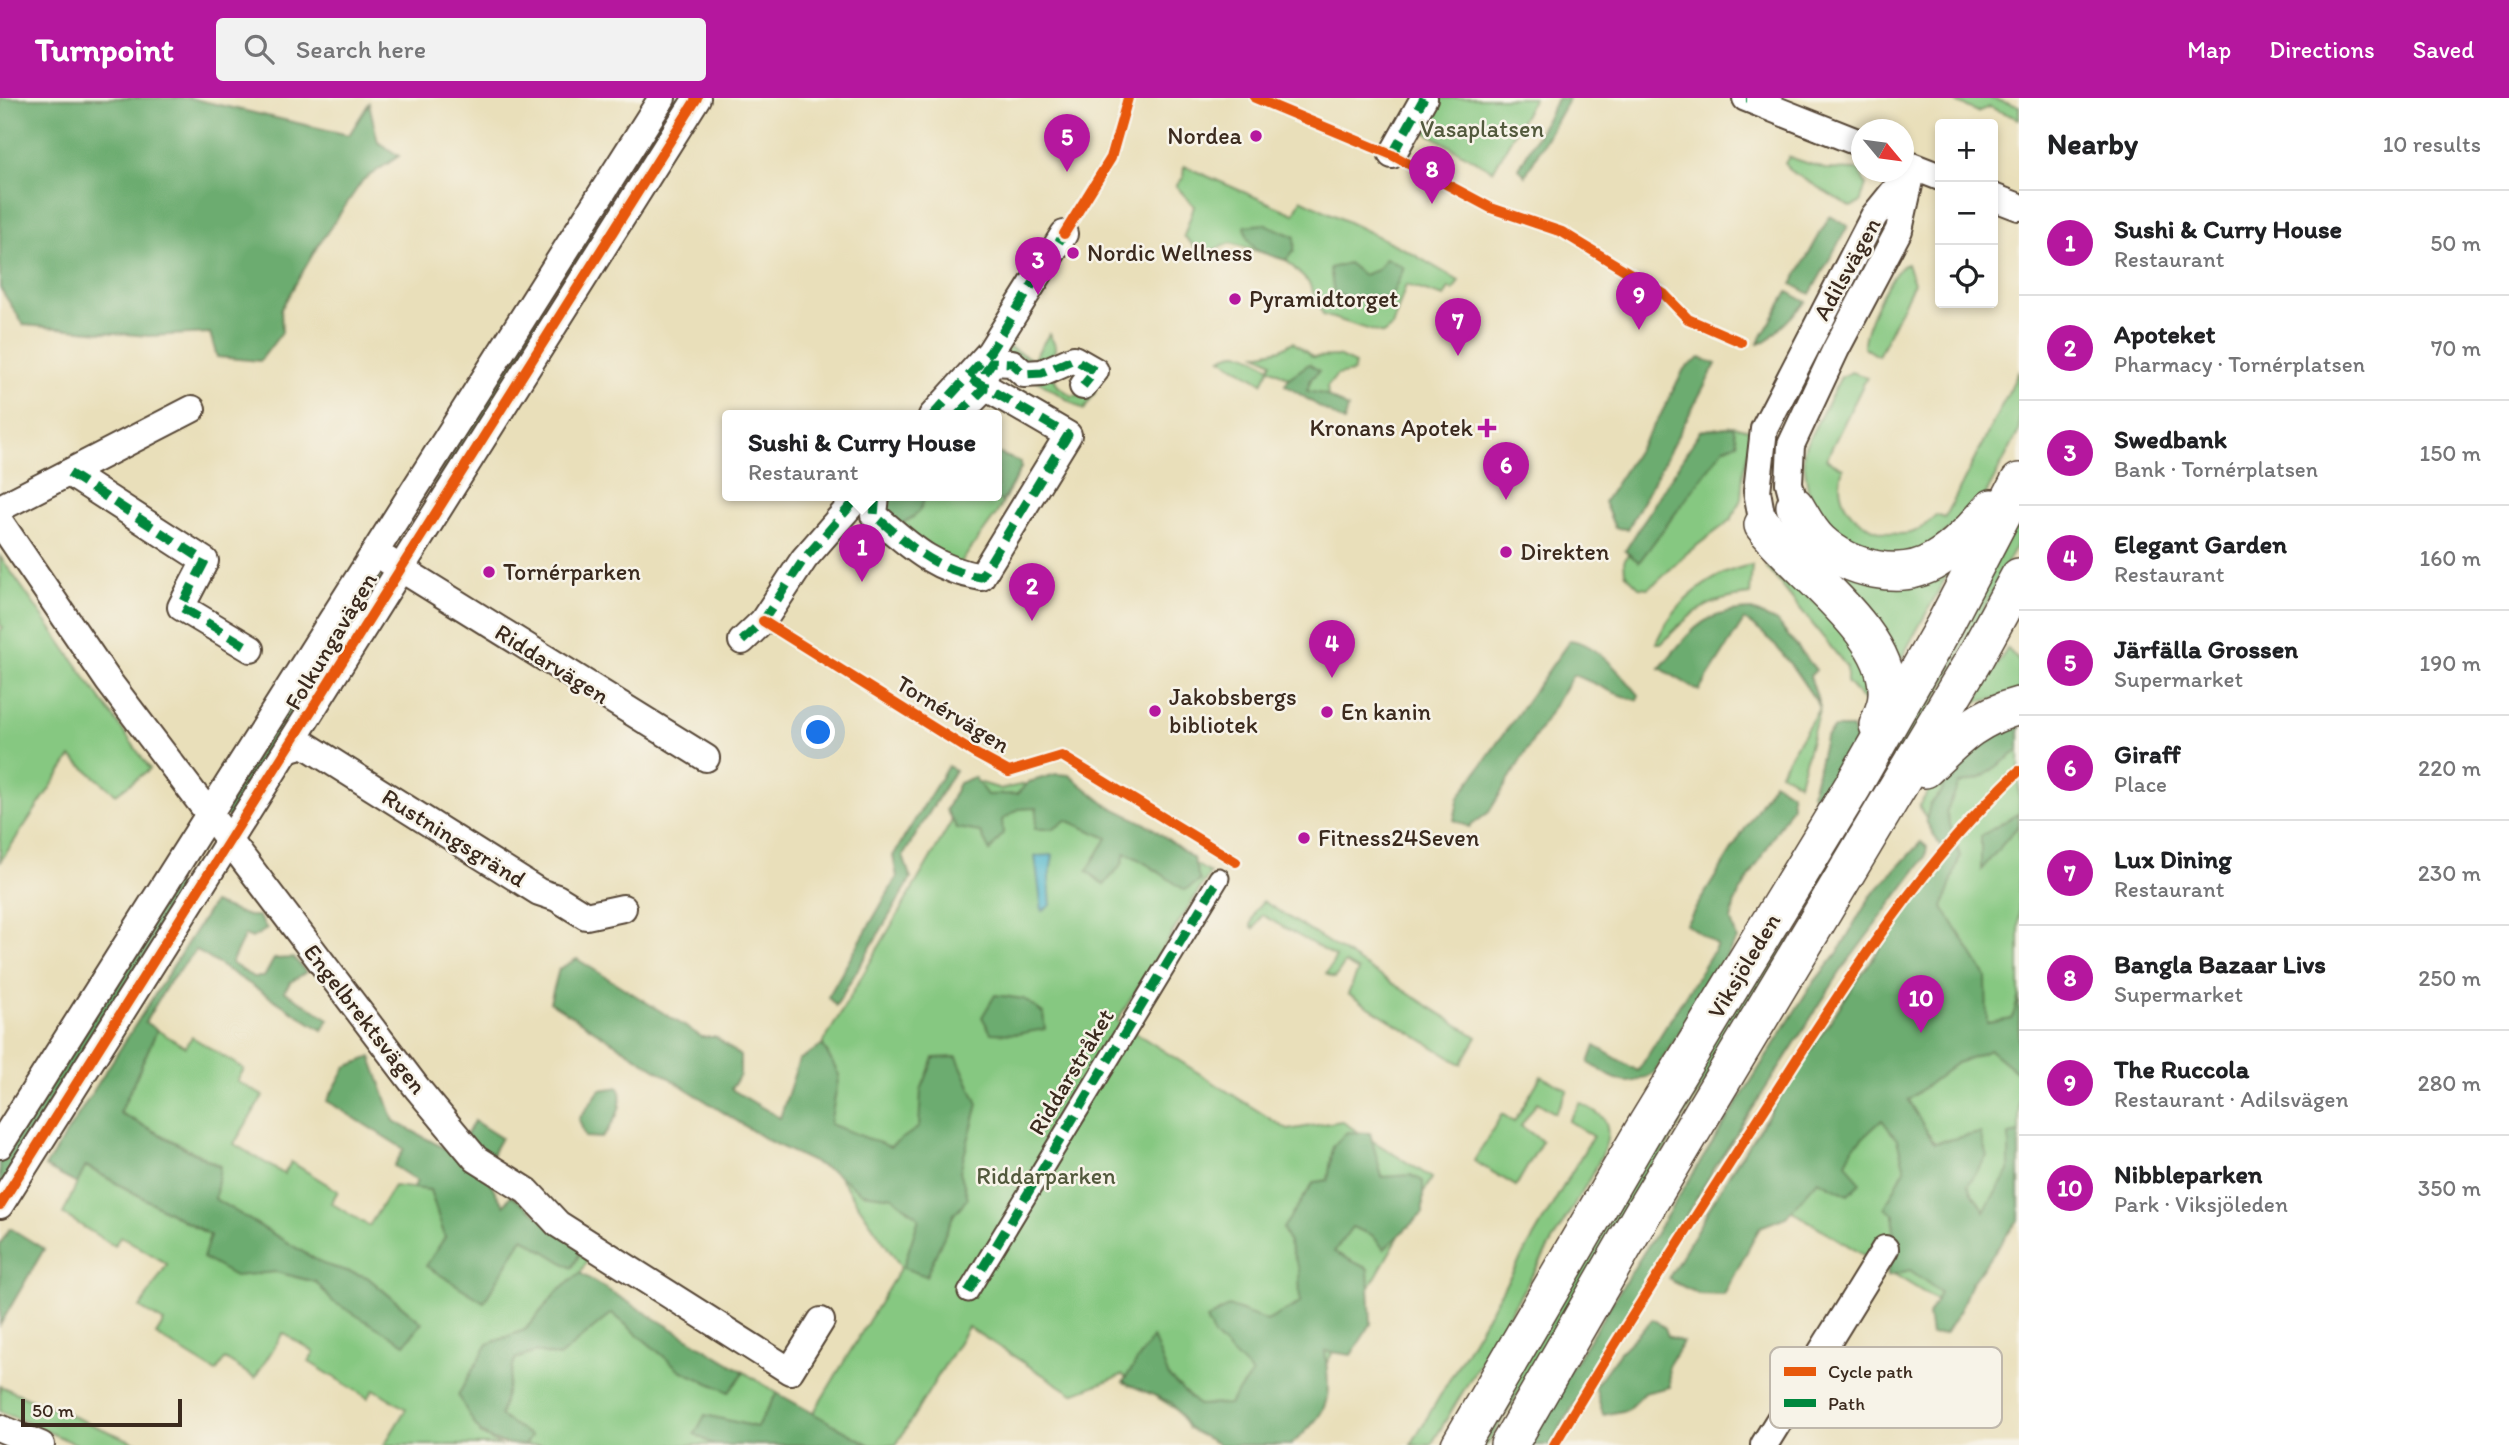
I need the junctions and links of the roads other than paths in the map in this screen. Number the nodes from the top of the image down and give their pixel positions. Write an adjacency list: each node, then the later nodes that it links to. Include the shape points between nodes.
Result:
1 (662, 98): 27 (street, Folkungavägen)
2 (697, 98): 28 (street, Folkungavägen)
3 (1424, 98): 6 (street)
4 (1746, 98): 5 (street)
5 (1851, 140)
6 (1392, 155)
7 (1914, 167): 8 (street)
8 (1935, 175)
9 (1897, 182): 26 (street, Adilsvägen, via 1874,216 1764,429 1757,491)
10 (1906, 182): 23 (street, Adilsvägen, via 1899,230 1795,435 1788,465)
11 (1998, 199): 12 (street)
12 (2019, 207)
13 (1064, 234): 14 (street, via 990,352)
14 (976, 383): 15 (street, via 992,362 1012,363 1024,374 1042,373 1074,359 1095,371); 17 (street); 18 (street); 22 (street, via 1068,435 981,577 954,572 923,557 874,515)
15 (1083, 386)
16 (192, 409): 19 (street)
17 (940, 410)
18 (960, 410)
19 (69, 473): 24 (street); 33 (street, via 205,561 181,607)
20 (2019, 481): 23 (main road, via 1953,549 1935,562 1904,571 1870,568 1835,553 1807,527); 37 (main road, Viksjöleden, via 1943,628)
21 (855, 501): 32 (street, via 804,559 763,621)
22 (875, 501)
23 (1795, 506)
24 (0, 508)
25 (0, 522): 39 (street, Engelbrektsvägen, via 109,682)
26 (1763, 525): 37 (main road, via 1860,629 1882,663 1885,707)
27 (374, 551): 28 (street, Riddarvägen); 39 (street, Folkungavägen)
28 (400, 568): 35 (street, Folkungavägen); 36 (street, Riddarvägen)
29 (2019, 577): 38 (main road, Viksjöleden)
30 (2019, 611): 31 (main road)
31 (2019, 636)
32 (742, 641)
33 (251, 649)
34 (2019, 706): 38 (main road, via 1987,716 1963,733)
35 (290, 748): 40 (street, Folkungavägen); 42 (street, Rustningsgränd, via 304,744 539,892 586,916)
36 (706, 758)
37 (1853, 786): 52 (main road, Viksjöleden, via 1647,1124)
38 (1891, 801): 53 (main road, Viksjöleden)
39 (208, 813): 40 (street, Engelbrektsvägen); 43 (street, Folkungavägen)
40 (230, 841): 44 (street, Folkungavägen); 47 (street, Engelbrektsvägen, via 476,1159 527,1191 558,1224 790,1371)
41 (1219, 878): 46 (street, Riddarstråket)
42 (623, 908)
43 (0, 1144)
44 (0, 1205)
45 (1885, 1249): 48 (street)
46 (968, 1292)
47 (821, 1321)
48 (1824, 1347)
49 (0, 1428): 51 (street)
50 (1774, 1428): 54 (street)
51 (41, 1445)
52 (1460, 1445)
53 (1508, 1445)
54 (1764, 1445)

